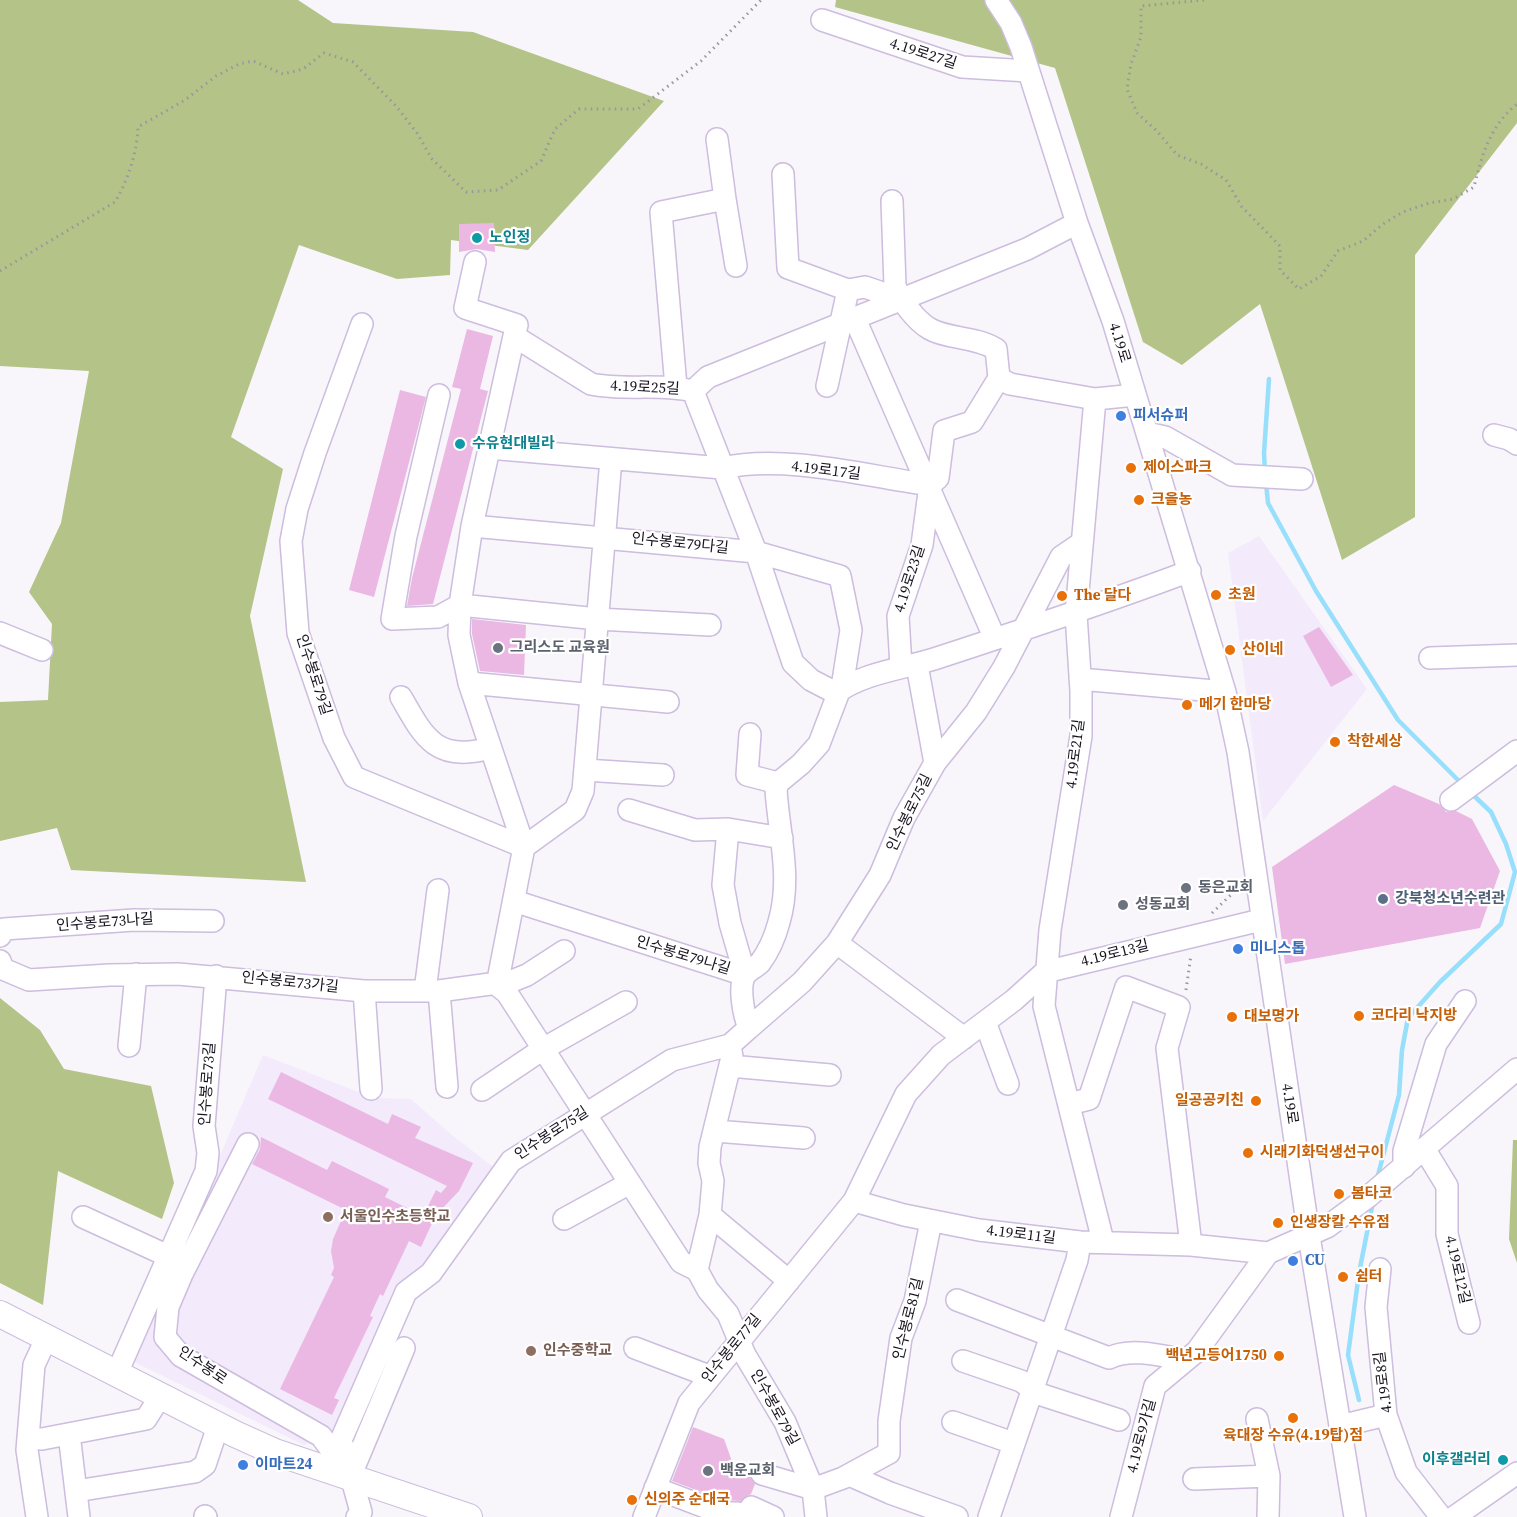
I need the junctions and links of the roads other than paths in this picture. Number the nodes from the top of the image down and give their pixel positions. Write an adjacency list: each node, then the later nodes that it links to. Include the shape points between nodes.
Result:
1 (996, 0): 3 (street, 4.19로, via 1011,23)
2 (822, 20): 3 (street, 4.19로27길, via 962,67)
3 (1028, 71): 8 (street, 4.19로)
4 (717, 139): 6 (street)
5 (783, 174): 11 (street, via 788,267)
6 (725, 199): 10 (street); 18 (street, via 661,212)
7 (892, 201): 12 (street, via 895,286)
8 (1077, 223): 12 (street, 4.19로25길, via 1027,249); 20 (street, 4.19로)
9 (475, 262): 15 (street, 4.19로25길, via 465,308 517,325)
10 (736, 266)
11 (848, 290): 12 (street, via 865,287); 13 (street)
12 (900, 299): 13 (street, 4.19로25길); 16 (street, via 930,330 984,341 996,349)
13 (848, 322): 17 (street); 18 (street, 4.19로25길); 29 (street)
14 (362, 324): 64 (street, 인수봉로79길, via 315,453 291,541 298,633 308,669 334,738 354,777)
15 (514, 336): 18 (street, 4.19로25길, via 591,384); 25 (street)
16 (999, 378): 21 (street, via 1010,384); 29 (street, 4.19로23길, via 972,422 944,431 938,478)
17 (827, 386)
18 (684, 389): 27 (street)
19 (439, 395): 35 (street, via 406,536 392,620 438,617)
20 (1135, 395): 21 (street); 22 (street, 4.19로)
21 (1095, 399): 32 (street, 4.19로21길)
22 (1147, 433): 28 (street, via 1165,437 1232,475); 34 (street, 4.19로)
23 (1494, 435): 24 (street)
24 (1517, 444)
25 (489, 448): 26 (street); 30 (street)
26 (611, 459): 27 (street); 31 (street)
27 (722, 468): 29 (street, 4.19로17길, via 806,466); 33 (street)
28 (1302, 479)
29 (930, 485): 41 (street); 45 (street, 4.19로23길, via 922,545 898,616)
30 (472, 526): 31 (street); 35 (street)
31 (604, 536): 33 (street, 인수봉로79다길); 37 (street)
32 (1080, 544): 36 (street, 4.19로21길); 39 (street, via 1061,557)
33 (756, 552): 50 (street, via 793,663 811,680); 50 (street, via 840,576 851,630 843,681)
34 (1190, 571): 36 (street); 48 (street, 4.19로)
35 (460, 605): 37 (street); 47 (street, via 459,635)
36 (1076, 614): 39 (street); 46 (street, 4.19로21길)
37 (598, 619): 38 (street); 49 (street)
38 (710, 625)
39 (1022, 631): 41 (street); 56 (street, 인수봉로75길, via 993,685)
40 (0, 633): 42 (street)
41 (995, 639): 45 (street)
42 (42, 650)
43 (1517, 655): 44 (street)
44 (1430, 658)
45 (909, 666): 50 (street, via 850,683); 56 (street, 인수봉로75길)
46 (1080, 679): 48 (street); 73 (street, 4.19로21길, via 1081,736)
47 (469, 683): 49 (street); 54 (street)
48 (1225, 692): 67 (street, 4.19로, via 1238,752)
49 (592, 693): 52 (street); 57 (street)
50 (836, 693): 59 (street, via 819,744)
51 (401, 697): 54 (street, via 423,736 444,751 470,754)
52 (668, 702)
53 (750, 735): 59 (street, via 747,774)
54 (490, 748): 64 (street)
55 (1517, 751): 60 (street)
56 (935, 763): 70 (street, 인수봉로75길, via 904,818 880,875)
57 (585, 770): 58 (street); 64 (street, via 583,791 575,810)
58 (663, 775)
59 (778, 783): 63 (street)
60 (1451, 800)
61 (629, 810): 62 (street, via 695,830)
62 (728, 829): 63 (street); 75 (street, 인수봉로79나길, via 723,885)
63 (782, 838): 75 (street, via 786,879 780,920 759,964)
64 (524, 847): 66 (street)
65 (438, 890): 79 (street)
66 (514, 901): 75 (street, 인수봉로79나길); 77 (street)
67 (1261, 920): 73 (street, 4.19로13길); 107 (street, 4.19로)
68 (213, 921): 69 (street, 인수봉로73나길, via 134,920 4,929)
69 (0, 936)
70 (837, 943): 83 (street, 인수봉로75길, via 802,982); 84 (street)
71 (564, 951): 77 (street, via 527,975)
72 (0, 961): 74 (street, via 3,969 29,980)
73 (1046, 972): 82 (street, 4.19로13길); 94 (street, 4.19로21길, via 1044,1006)
74 (136, 974): 76 (street); 85 (street)
75 (745, 975): 83 (street, via 742,986)
76 (216, 976): 78 (street, 인수봉로73가길); 112 (street, 인수봉로73길, via 204,1126 206,1171)
77 (497, 985): 79 (street, 인수봉로73가길); 86 (street, 인수봉로79길, via 507,993)
78 (364, 991): 79 (street, 인수봉로73가길); 92 (street)
79 (432, 991): 91 (street)
80 (1465, 1001): 100 (street, via 1436,1044 1404,1151)
81 (626, 1002): 86 (street)
82 (985, 1022): 84 (street, 4.19로13길); 90 (street)
83 (749, 1028): 87 (street, 인수봉로75길)
84 (964, 1038): 102 (street, 4.19로13길, via 941,1055 906,1094)
85 (129, 1046)
86 (543, 1049): 93 (street); 95 (street, 인수봉로79길)
87 (730, 1056): 89 (street); 95 (street, 인수봉로75길, via 672,1060); 96 (street)
88 (1517, 1069): 99 (street)
89 (830, 1075)
90 (1008, 1084)
91 (447, 1087)
92 (371, 1089)
93 (482, 1090)
94 (1069, 1104): 108 (street, 4.19로21길); 110 (street, via 1089,1099 1126,987 1179,1007 1167,1048)
95 (584, 1112): 101 (street, 인수봉로79길); 143 (street, 인수봉로75길, via 511,1161 431,1273 406,1292 341,1440)
96 (715, 1131): 97 (street); 103 (street, via 709,1163 713,1181)
97 (804, 1138)
98 (248, 1143): 143 (street, 인수봉로, via 182,1274 168,1307 165,1337 181,1356 321,1436)
99 (1425, 1150): 100 (street); 118 (street, 4.19로12길, via 1447,1186 1447,1234)
100 (1404, 1167): 107 (street, via 1335,1221)
101 (630, 1184): 105 (street); 114 (street, 인수봉로79길, via 681,1262)
102 (854, 1201): 106 (street, 4.19로11길); 115 (street, 인수봉로77길)
103 (710, 1215): 114 (street); 115 (street)
104 (83, 1217): 112 (street)
105 (564, 1219)
106 (931, 1221): 109 (street, 4.19로11길); 141 (street, 인수봉로81길, via 915,1301 902,1338 889,1421 889,1453)
107 (1309, 1236): 111 (street, 4.19로11길); 135 (street, 4.19로)
108 (1103, 1241): 109 (street, 4.19로11길); 110 (street, 4.19로11길)
109 (1080, 1242): 120 (street)
110 (1191, 1245): 111 (street, 4.19로11길)
111 (1269, 1253): 125 (street, 4.19로9가길, via 1197,1351)
112 (168, 1256): 126 (street, 인수봉로73길)
113 (1380, 1269): 130 (street, 4.19로8길, via 1376,1307)
114 (697, 1270): 121 (street, 인수봉로79길, via 728,1314)
115 (789, 1281): 121 (street, 인수봉로77길)
116 (957, 1300): 120 (street)
117 (0, 1314): 119 (main road)
118 (1469, 1323)
119 (47, 1337): 126 (main road); 137 (street, via 34,1365)
120 (1049, 1337): 125 (street, via 1109,1358 1117,1354 1156,1354); 128 (street)
121 (738, 1339): 127 (street, 인수봉로77길); 146 (street, 인수봉로79길, via 785,1422)
122 (404, 1348): 143 (street)
123 (635, 1348): 127 (street)
124 (963, 1360): 128 (street)
125 (1186, 1360): 157 (street, 4.19로9가길, via 1155,1386)
126 (117, 1373): 129 (main road)
127 (709, 1376): 145 (street, 인수봉로77길, via 688,1403)
128 (1032, 1388): 132 (street, via 1039,1395); 138 (street)
129 (161, 1395): 134 (main road); 136 (street, via 146,1419)
130 (1386, 1415): 135 (street); 160 (street, 4.19로8길, via 1406,1472)
131 (1257, 1419): 142 (street)
132 (1119, 1420)
133 (953, 1422): 138 (street)
134 (218, 1426): 143 (main road, via 275,1452); 147 (street, via 205,1465 195,1472)
135 (1340, 1426): 159 (street, 4.19로)
136 (69, 1434): 137 (street); 147 (street)
137 (28, 1438): 149 (street)
138 (1013, 1443): 148 (street)
139 (1517, 1473): 161 (street)
140 (762, 1474): 146 (street)
141 (849, 1475): 146 (street); 156 (street)
142 (1269, 1476): 144 (street); 158 (street)
143 (350, 1477): 151 (street, via 361,1512); 152 (main road)
144 (1194, 1479)
145 (655, 1488): 153 (street, 인수봉로77길); 154 (street, via 721,1513 745,1510)
146 (813, 1489): 155 (street, 인수봉로79길)
147 (76, 1491): 150 (street)
148 (995, 1516)
149 (37, 1517)
150 (79, 1517)
151 (357, 1517)
152 (469, 1517)
153 (644, 1517)
154 (773, 1517)
155 (816, 1517)
156 (957, 1517)
157 (1121, 1517)
158 (1268, 1517)
159 (1355, 1517)
160 (1441, 1517)
161 (1454, 1517)

